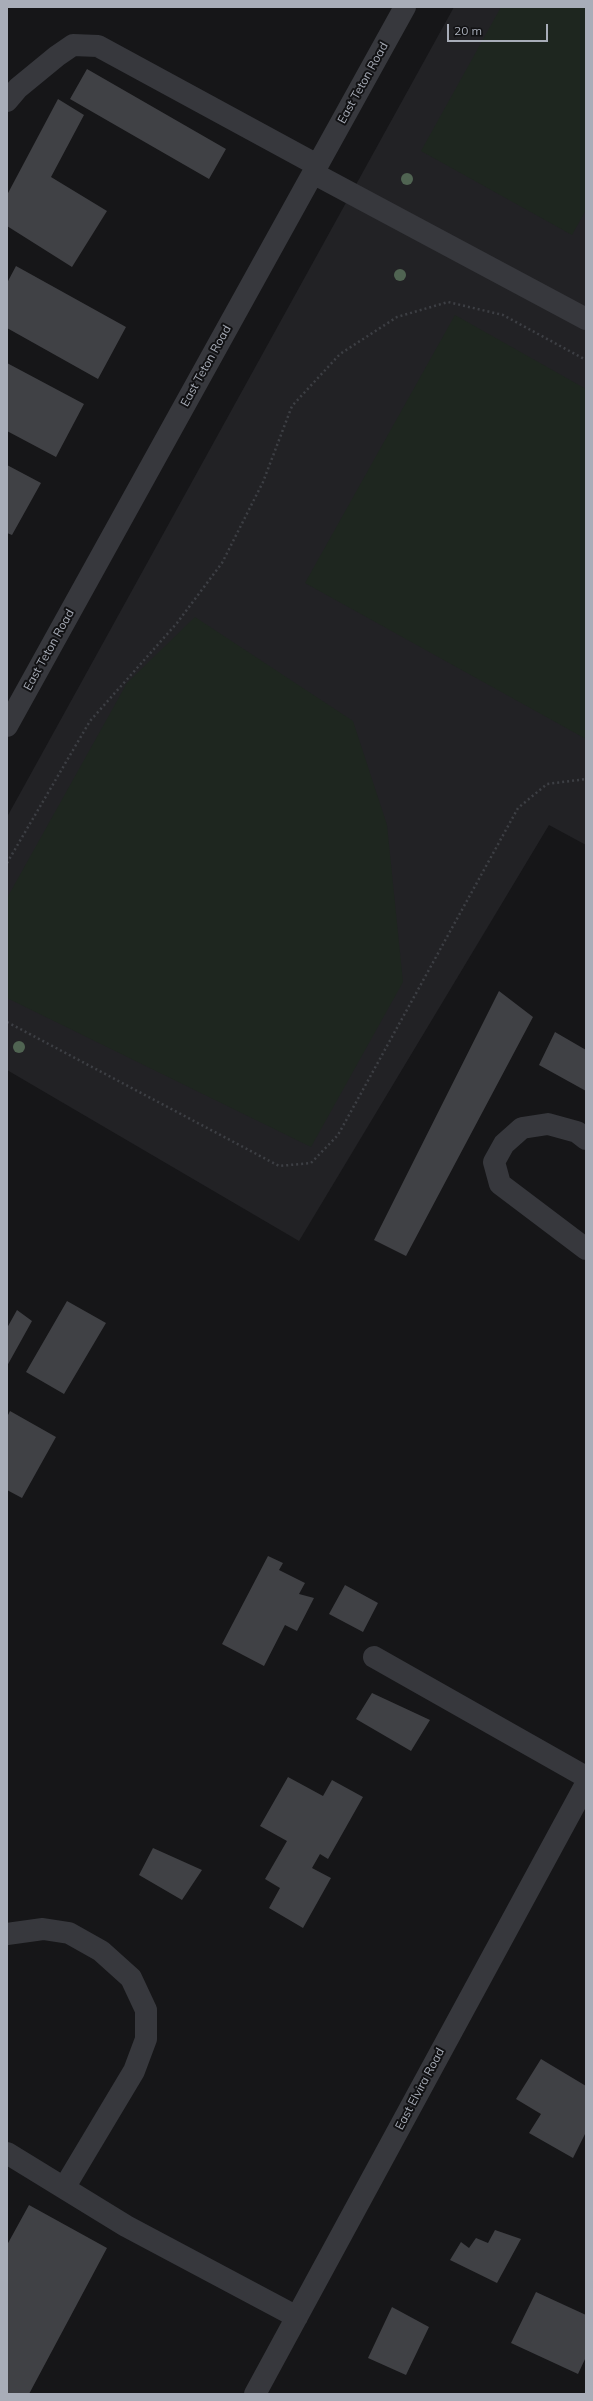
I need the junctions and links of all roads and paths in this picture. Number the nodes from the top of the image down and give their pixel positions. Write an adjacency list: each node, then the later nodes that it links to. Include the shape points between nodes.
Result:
1 (405, 7): 3 (street, East Teton Road)
2 (7, 101): 3 (street, via 18,88 74,45 98,46)
3 (315, 169): 4 (street); 6 (street, East Teton Road)
4 (586, 319)
5 (586, 360): 8 (path, via 503,315 448,302 397,316 340,354 292,406 264,482 222,563 178,623 90,721)
6 (7, 726)
7 (586, 779): 9 (path, via 547,784 518,808 338,1136 310,1163 280,1166)
8 (7, 863)
9 (7, 1022)
10 (586, 1139): 11 (street, via 577,1132 548,1124 522,1128 504,1144 494,1162 500,1184)
11 (586, 1249)
12 (374, 1657): 13 (street)
13 (586, 1777)
14 (586, 1784): 18 (street, East Elvira Road)
15 (7, 1934): 17 (street, via 43,1929 69,1933 102,1951 131,1978 146,2010 146,2039 134,2071)
16 (7, 2153): 17 (street)
17 (64, 2188): 18 (street, via 126,2226)
18 (297, 2317): 19 (street, East Elvira Road)
19 (255, 2394)

